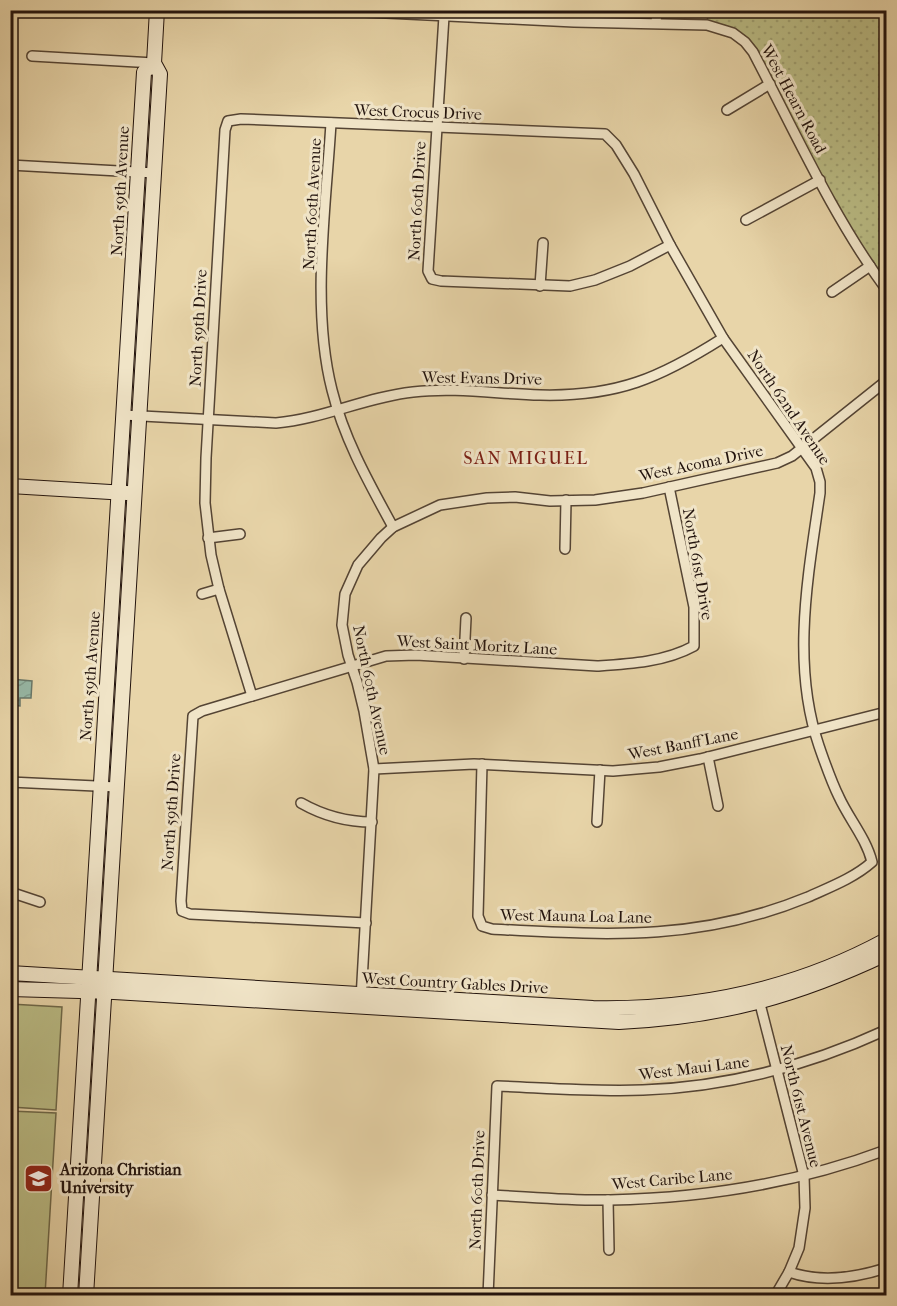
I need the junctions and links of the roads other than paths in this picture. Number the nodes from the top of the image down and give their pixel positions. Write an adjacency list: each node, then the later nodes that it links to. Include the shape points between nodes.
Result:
1 (157, 10): 8 (main road, North 59th Avenue)
2 (324, 10): 4 (street, West Hearn Road)
3 (657, 10): 6 (street)
4 (354, 11): 5 (street, West Hearn Road)
5 (444, 16): 6 (street, West Hearn Road); 13 (street, North 60th Drive)
6 (656, 23): 9 (street, West Hearn Road, via 707,25 733,33 753,52)
7 (32, 56): 8 (street)
8 (154, 63): 16 (main road, North 59th Avenue, via 144,72); 17 (main road, North 59th Avenue, via 160,74)
9 (770, 84): 10 (street); 18 (street, West Hearn Road)
10 (727, 110)
11 (228, 120): 12 (street, West Crocus Drive); 31 (street, North 59th Drive)
12 (332, 123): 13 (street, West Crocus Drive); 28 (street, North 60th Avenue, via 322,313 326,363)
13 (437, 128): 14 (street, West Crocus Drive); 23 (street, North 60th Drive, via 428,271 432,279)
14 (605, 134): 21 (street, North 62nd Avenue, via 634,174)
15 (10, 165): 16 (street)
16 (138, 172): 17 (street); 29 (main road, North 59th Avenue)
17 (154, 173): 30 (main road, North 59th Avenue)
18 (820, 180): 19 (street); 22 (street, West Hearn Road)
19 (746, 220)
20 (543, 243): 23 (street)
21 (670, 245): 23 (street, via 595,280 570,286); 26 (street, North 62nd Avenue)
22 (870, 266): 24 (street, West Hearn Road); 25 (street)
23 (540, 286)
24 (886, 289)
25 (832, 292)
26 (723, 338): 28 (street, West Evans Drive, via 655,377 601,392 415,392); 32 (street, North 62nd Avenue)
27 (886, 381): 32 (street, West Acoma Drive)
28 (338, 409): 31 (street, West Evans Drive, via 276,423); 38 (street, North 60th Avenue, via 357,460)
29 (123, 415): 30 (street, West Evans Drive); 35 (main road, North 59th Avenue)
30 (140, 416): 31 (street, West Evans Drive); 36 (main road, North 59th Avenue)
31 (208, 420): 40 (street, North 59th Drive)
32 (801, 448): 34 (street, West Acoma Drive, via 765,467); 51 (street, North 62nd Avenue, via 816,468 820,482 804,614 807,695)
33 (10, 486): 35 (main road)
34 (669, 487): 37 (street, West Acoma Drive, via 595,500); 45 (street, North 61st Drive, via 694,607)
35 (118, 493): 36 (main road); 57 (main road, North 59th Avenue)
36 (135, 494): 58 (main road, North 59th Avenue)
37 (566, 500): 38 (street, West Acoma Drive, via 461,500); 41 (street)
38 (393, 527): 47 (street, North 60th Avenue, via 358,565 345,594 342,626)
39 (240, 534): 40 (street)
40 (208, 538): 42 (street, North 59th Drive)
41 (565, 549)
42 (219, 589): 43 (street); 48 (street, North 59th Drive)
43 (202, 594)
44 (466, 618): 46 (street)
45 (694, 646): 46 (street, West Saint Moritz Lane, via 626,664 597,666)
46 (464, 659): 47 (street, West Saint Moritz Lane, via 403,654)
47 (352, 666): 48 (street, West Saint Moritz Lane); 54 (street, North 60th Avenue)
48 (252, 696): 50 (street, West Saint Moritz Lane)
49 (886, 712): 51 (street, West Banff Lane)
50 (193, 716): 66 (street, North 59th Drive, via 183,911)
51 (814, 730): 52 (street, West Banff Lane); 63 (street, North 62nd Avenue, via 838,797 869,849)
52 (708, 757): 55 (street, West Banff Lane, via 659,767); 60 (street)
53 (482, 764): 54 (street, West Banff Lane); 55 (street, West Banff Lane); 63 (street, West Mauna Loa Lane, via 478,916 482,926 492,929 621,935 696,928 738,920 796,901 828,888)
54 (374, 769): 61 (street, North 60th Avenue)
55 (600, 770): 62 (street)
56 (10, 782): 57 (street)
57 (100, 786): 58 (street); 70 (main road, North 59th Avenue)
58 (117, 788): 71 (main road, North 59th Avenue)
59 (301, 803): 61 (street, via 340,820)
60 (718, 806)
61 (372, 822): 66 (street, North 60th Avenue)
62 (597, 822)
63 (872, 862)
64 (10, 892): 65 (street)
65 (40, 902)
66 (366, 923): 74 (street, North 60th Avenue)
67 (886, 940): 73 (main road, West Country Gables Drive)
68 (886, 954): 73 (main road, West Country Gables Drive, via 836,978)
69 (10, 973): 70 (main road, West Country Gables Drive)
70 (88, 985): 71 (main road, West Country Gables Drive); 72 (main road, West Country Gables Drive); 85 (main road, North 59th Avenue)
71 (105, 986): 74 (main road, West Country Gables Drive); 86 (main road, North 59th Avenue)
72 (10, 989)
73 (759, 997): 74 (main road, West Country Gables Drive, via 690,1016 619,1022); 76 (street, North 61st Avenue)
74 (361, 1001)
75 (886, 1030): 76 (street, West Maui Lane, via 849,1047)
76 (777, 1070): 77 (street, West Maui Lane, via 713,1084 646,1090); 79 (street, North 61st Avenue)
77 (497, 1086): 80 (street, North 60th Drive)
78 (886, 1150): 79 (street, West Caribe Lane)
79 (804, 1176): 81 (street, West Caribe Lane, via 706,1195); 84 (street, North 61st Avenue, via 803,1231)
80 (492, 1195): 81 (street, West Caribe Lane); 87 (street, North 60th Drive)
81 (608, 1200): 82 (street)
82 (609, 1250)
83 (886, 1268): 84 (street, via 833,1278)
84 (789, 1272): 88 (street, North 61st Avenue)
85 (70, 1296)
86 (86, 1296)
87 (488, 1296)
88 (775, 1296)

